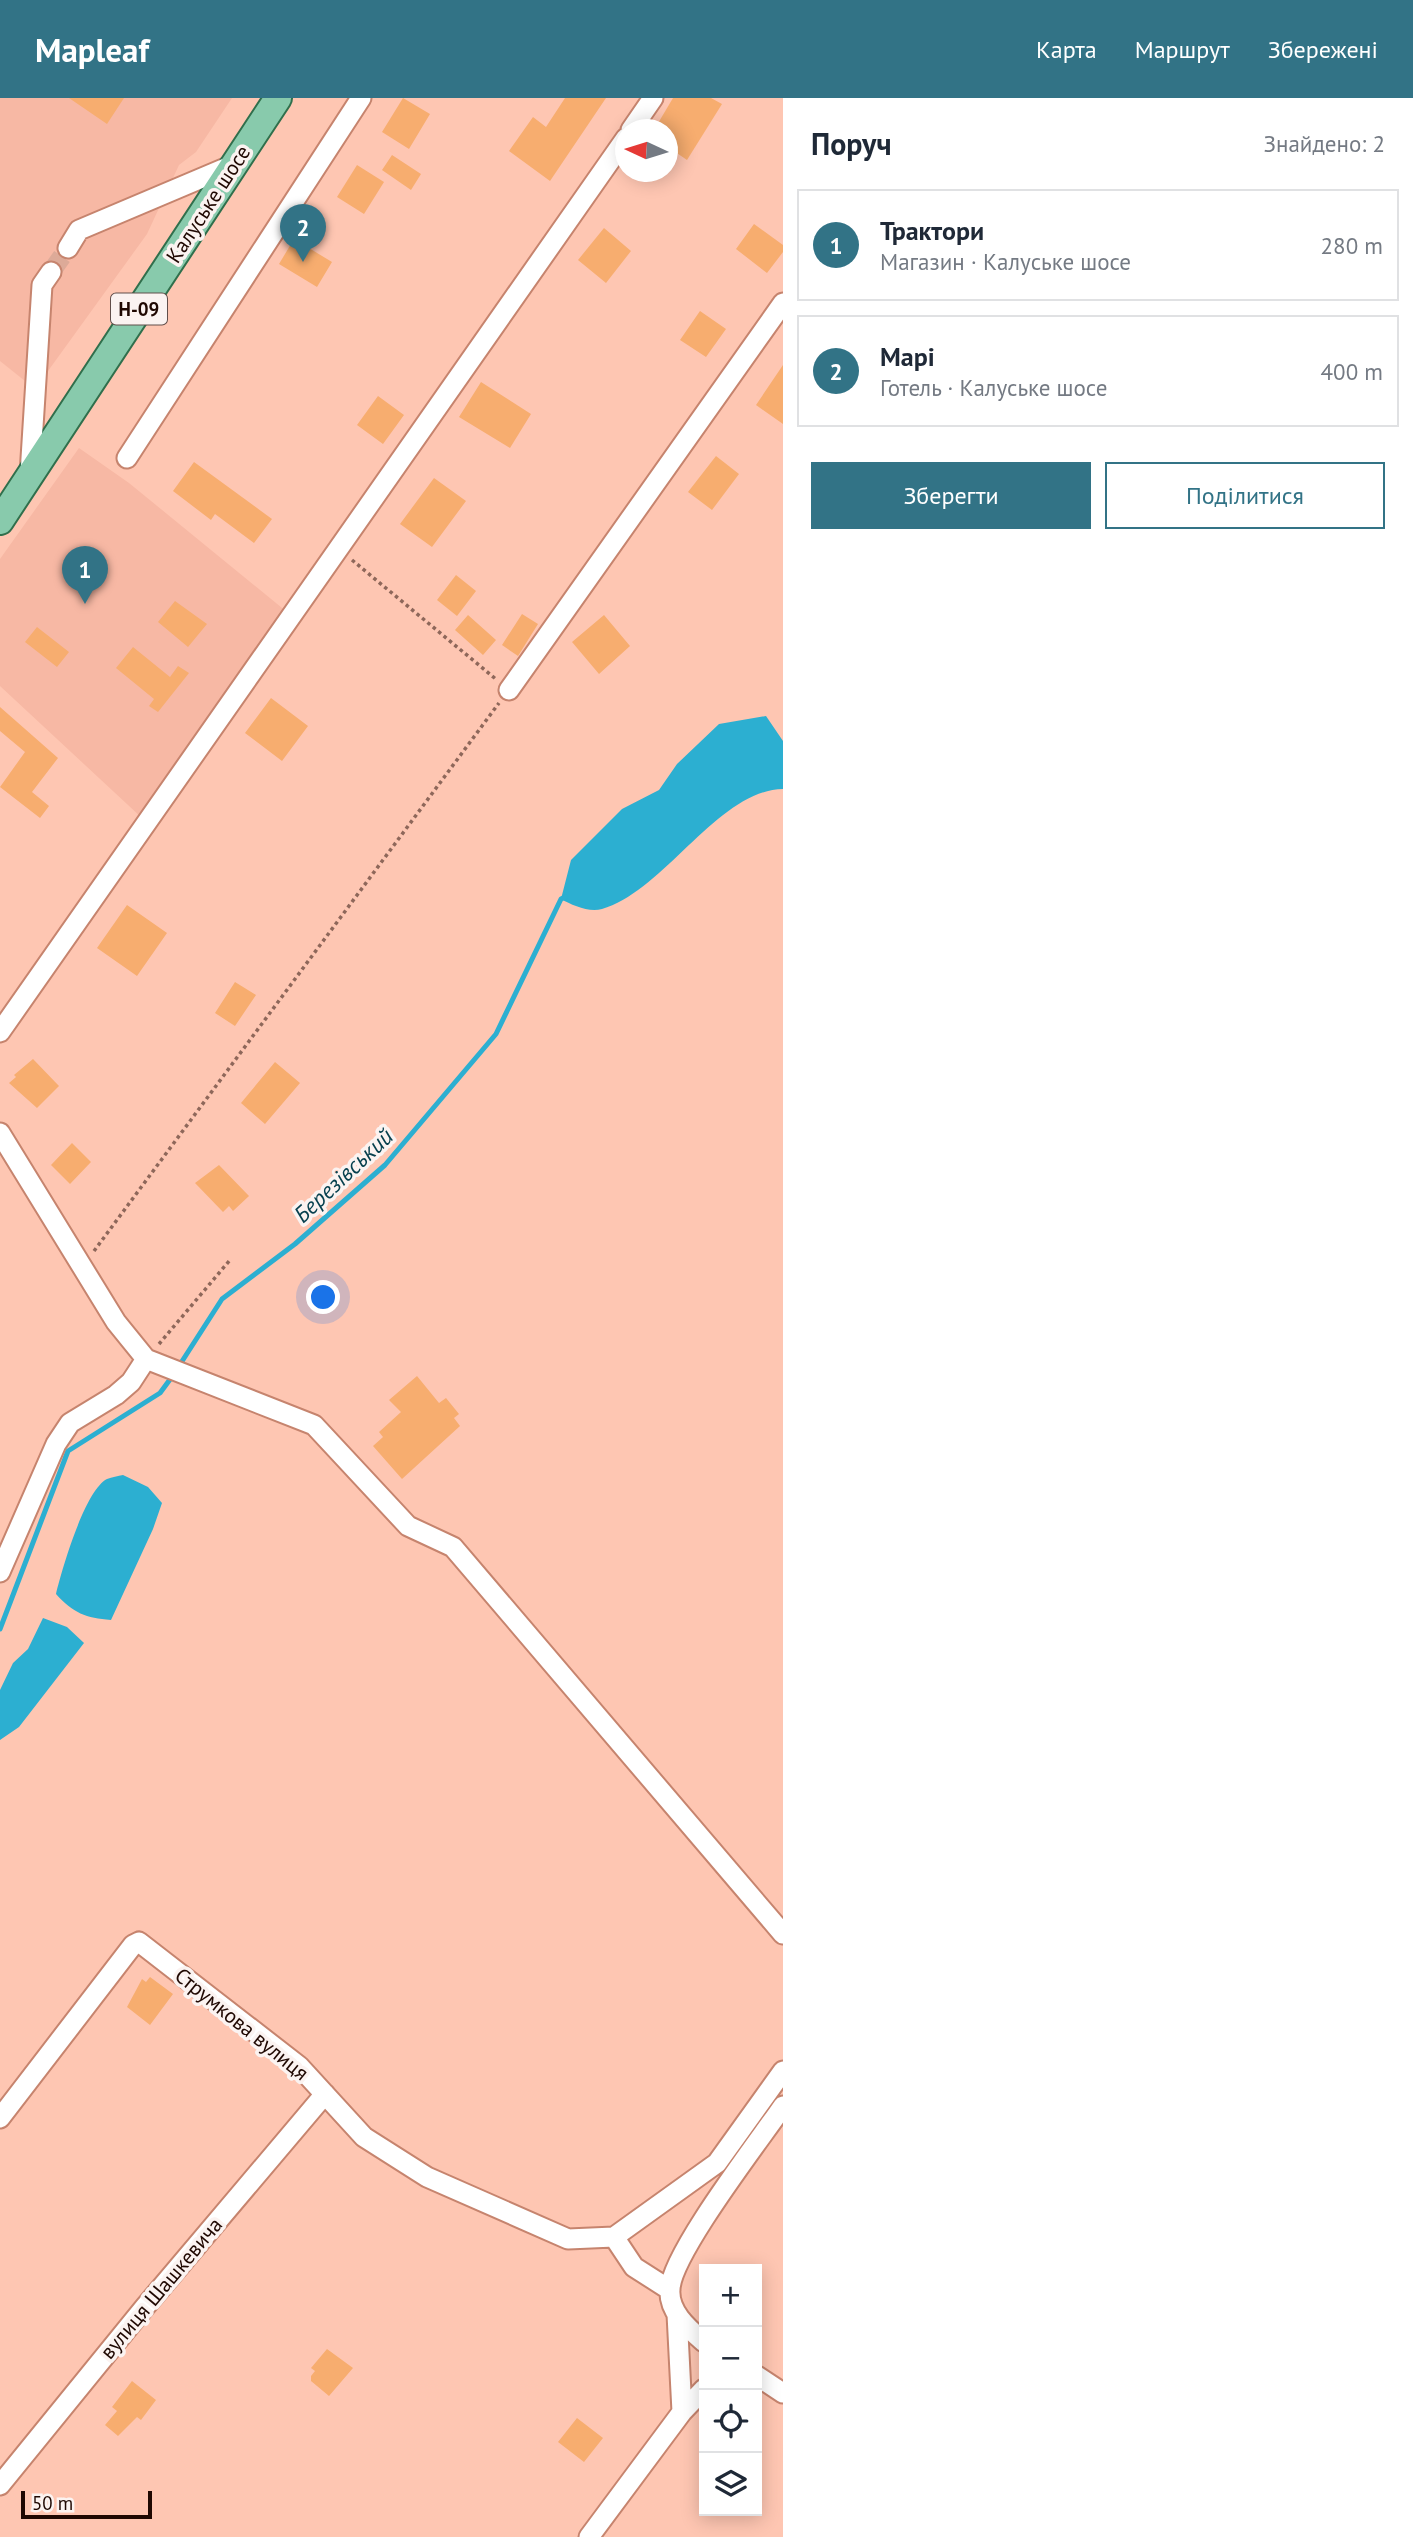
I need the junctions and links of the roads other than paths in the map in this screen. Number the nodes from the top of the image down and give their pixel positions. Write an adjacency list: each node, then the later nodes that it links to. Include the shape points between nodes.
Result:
1 (278, 98): 6 (main road, Калуське шосе / Н-09)
2 (361, 98): 10 (street)
3 (653, 98): 4 (street)
4 (639, 119)
5 (615, 152): 14 (street)
6 (235, 164): 7 (street, via 79,230); 11 (main road, Калуське шосе / Н-09)
7 (68, 248)
8 (51, 272): 11 (street, via 42,285)
9 (783, 303): 13 (street)
10 (127, 458)
11 (30, 475): 12 (main road, Калуське шосе / Н-09)
12 (0, 521)
13 (509, 690)
14 (0, 1032)
15 (0, 1133): 16 (street, via 116,1322)
16 (146, 1359): 17 (street, via 116,1395 70,1423 56,1444); 18 (street, via 314,1425 408,1525 453,1547)
17 (0, 1572)
18 (783, 1934)
19 (783, 2071): 23 (street, via 718,2163)
20 (325, 2094): 22 (street, Струмкова вулиця, via 299,2066 139,1942); 23 (street, Струмкова вулиця, via 363,2137 427,2177 568,2239); 31 (street, вулиця Шашкевича)
21 (783, 2106): 24 (street, via 688,2243)
22 (0, 2118)
23 (614, 2237): 24 (street, via 634,2266)
24 (670, 2290): 25 (street)
25 (677, 2314): 26 (street); 30 (street)
26 (699, 2337)
27 (762, 2379): 29 (street)
28 (703, 2390): 30 (street)
29 (783, 2393)
30 (682, 2412): 32 (street)
31 (0, 2485)
32 (589, 2537)

